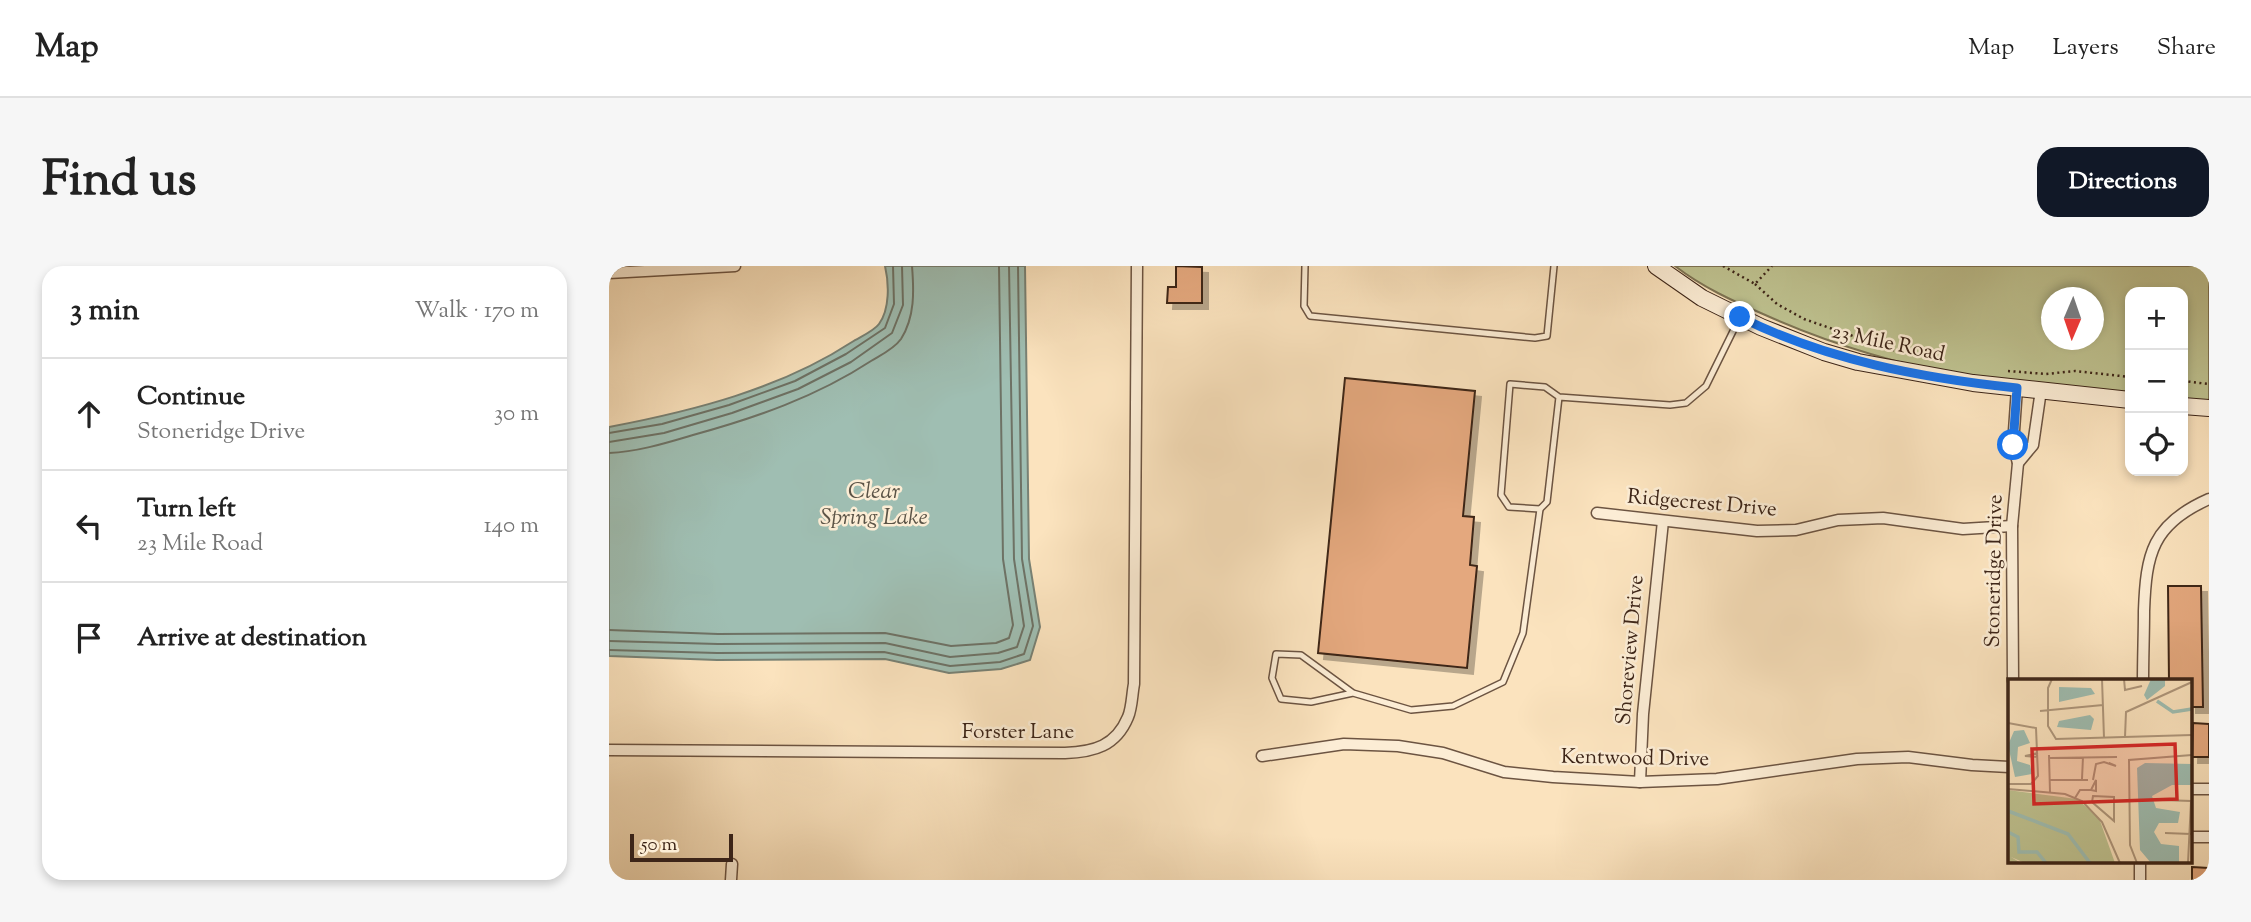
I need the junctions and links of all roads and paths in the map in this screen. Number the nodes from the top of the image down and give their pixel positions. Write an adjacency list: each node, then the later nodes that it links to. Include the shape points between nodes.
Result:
1 (735, 266): 8 (street)
2 (1137, 266): 31 (street, Forster Lane, via 1134,684 1129,716 1111,741 1090,752 1065,753)
3 (1305, 266): 4 (lane, via 1304,306 1310,316 1535,338 1548,336)
4 (1554, 266)
5 (1656, 266): 10 (main road, 23 Mile Road)
6 (1723, 266): 9 (path)
7 (1772, 266): 9 (path)
8 (609, 273)
9 (1755, 284): 11 (path, via 1804,319)
10 (1740, 317): 16 (main road, 23 Mile Road, via 1858,362); 18 (lane, via 1706,386 1686,402 1670,405)
11 (1915, 358)
12 (2007, 371): 13 (path)
13 (2125, 376)
14 (2188, 382): 15 (path)
15 (2209, 384)
16 (2017, 388): 17 (main road, 23 Mile Road); 22 (street, Stoneridge Drive, via 2013,445)
17 (2041, 390): 19 (main road, 23 Mile Road); 22 (street, Stoneridge Drive, via 2033,445)
18 (1559, 397): 24 (lane, via 1549,492); 24 (lane, via 1545,387 1510,384 1501,495 1509,507)
19 (2125, 399)
20 (2188, 406): 21 (main road)
21 (2209, 408)
22 (2018, 463): 27 (street, Stoneridge Drive)
23 (2209, 499): 29 (street, via 2163,531 2152,549 2145,579)
24 (1540, 509): 30 (lane, via 1523,633 1503,682 1453,706 1411,710)
25 (1597, 513): 26 (street, Ridgecrest Drive)
26 (1663, 521): 27 (street, Ridgecrest Drive, via 1756,530 1795,530 1838,520 1882,518 1963,529); 34 (street, Shoreview Drive)
27 (2012, 526): 28 (street, Stoneridge Drive)
28 (2013, 679)
29 (2143, 679)
30 (1353, 693): 30 (lane, via 1301,655 1276,654 1272,678 1280,699 1311,702)
31 (609, 750)
32 (1262, 755): 34 (street, Kentwood Drive, via 1344,744 1398,746 1443,753 1504,772)
33 (2008, 767): 34 (street, Kentwood Drive, via 1870,758 1717,779)
34 (1640, 782)
35 (2191, 789): 36 (street)
36 (2209, 789)
37 (2191, 837): 38 (street)
38 (2209, 837)
39 (2140, 862): 42 (street)
40 (732, 864): 41 (street)
41 (731, 880)
42 (2140, 880)

